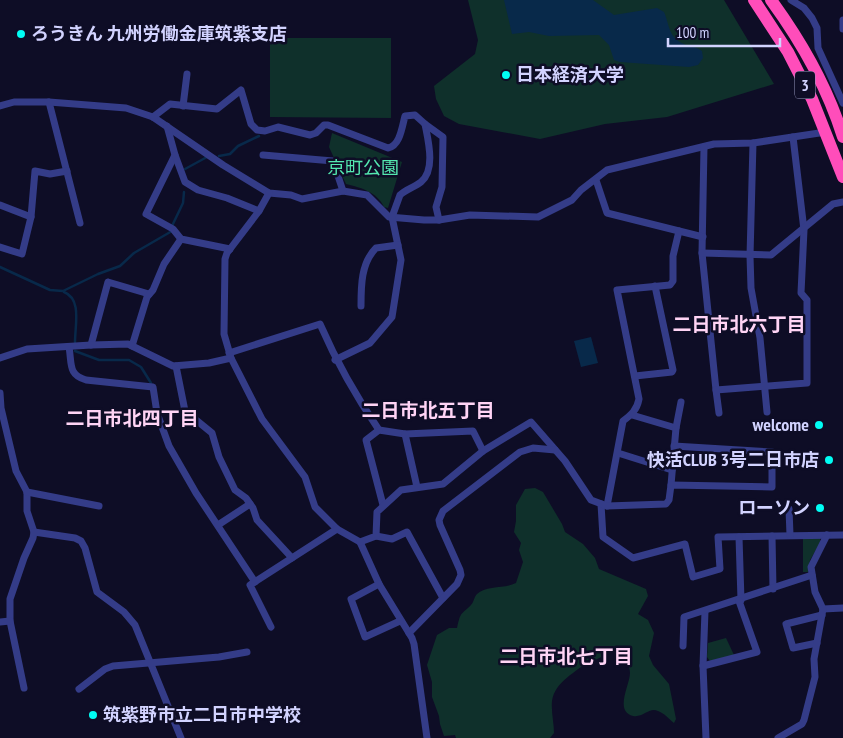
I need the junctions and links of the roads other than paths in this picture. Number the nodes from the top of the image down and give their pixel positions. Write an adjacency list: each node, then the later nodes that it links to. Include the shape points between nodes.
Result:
1 (754, 0): 14 (highway, 3, via 788,52)
2 (771, 0): 16 (highway, 3, via 826,94)
3 (791, 0): 8 (street, via 812,18 817,28 818,48)
4 (843, 20): 5 (street)
5 (843, 29)
6 (187, 74): 10 (street)
7 (49, 102): 9 (street, via 14,102); 11 (street, via 126,108); 21 (street)
8 (843, 103)
9 (0, 106)
10 (183, 106): 11 (street, via 168,105); 12 (street, via 218,109 241,90 251,124 256,130 278,127 310,135 328,125 388,148 397,142 405,116 415,115)
11 (153, 117): 13 (street)
12 (425, 124): 30 (street, via 431,159 426,175 420,183 400,195); 31 (street, via 442,137 442,187 436,206)
13 (167, 126): 19 (street); 25 (street)
14 (826, 132): 15 (street); 22 (highway, 3)
15 (794, 136): 17 (street); 33 (street)
16 (843, 137)
17 (753, 144): 18 (street); 41 (street)
18 (704, 147): 23 (street, via 607,170); 35 (street)
19 (175, 155): 28 (street, via 185,182 198,190); 36 (street, via 146,214 173,229)
20 (263, 155): 24 (street, via 332,161)
21 (67, 171): 29 (street, via 50,174 35,171); 32 (street)
22 (843, 177)
23 (596, 180): 31 (street, via 572,200 538,217 470,215); 34 (street, via 607,213)
24 (343, 191): 25 (street, via 302,199); 30 (street, via 367,195)
25 (270, 193): 28 (street)
26 (843, 202): 33 (street, via 833,204)
27 (0, 205): 29 (street)
28 (259, 211): 39 (street)
29 (31, 217): 38 (street, via 22,254)
30 (392, 217): 31 (street); 37 (street)
31 (439, 220)
32 (80, 223)
33 (804, 230): 41 (street, via 771,255); 53 (street, via 801,293 807,300 807,383)
34 (679, 231): 35 (street); 42 (street, via 673,256 673,281 670,285)
35 (703, 237): 40 (street)
36 (181, 239): 39 (street); 43 (street)
37 (398, 245): 44 (street, via 376,248 368,257 363,273); 50 (street, via 400,268 392,317 370,343)
38 (0, 247)
39 (230, 249): 48 (street, via 225,259 224,334)
40 (702, 253): 41 (street); 54 (street)
41 (750, 256): 53 (street)
42 (656, 286): 52 (street, via 674,370); 52 (street, via 617,290)
43 (149, 294): 45 (street, via 108,282); 46 (street)
44 (361, 306)
45 (90, 345): 46 (street); 47 (street)
46 (132, 346): 51 (street)
47 (69, 348): 49 (street, via 27,349); 76 (street, via 73,373 77,378 152,388 166,440)
48 (230, 355): 50 (street, via 320,324); 51 (street, via 209,363); 77 (street, via 262,419 305,477 315,507)
49 (0, 358)
50 (335, 360): 61 (street)
51 (176, 366): 71 (street, via 185,411 212,433 219,458 235,490)
52 (635, 376): 59 (street, via 639,399)
53 (764, 386): 54 (street); 57 (street)
54 (716, 390): 58 (street)
55 (0, 393): 70 (street, via 16,471)
56 (681, 402): 60 (street)
57 (766, 412)
58 (718, 413)
59 (632, 415): 60 (street); 66 (street, via 623,421)
60 (676, 428): 63 (street)
61 (378, 430): 62 (street); 74 (street, via 366,440)
62 (404, 434): 65 (street, via 473,431); 69 (street)
63 (674, 446): 67 (street); 68 (street, via 772,452 772,487)
64 (555, 450): 65 (street, via 531,422); 72 (street, via 591,500); 91 (street, via 534,448 520,452 443,511 440,525 461,575)
65 (483, 451): 69 (street, via 443,484)
66 (618, 453): 67 (street); 72 (street)
67 (672, 470): 68 (street)
68 (671, 485): 72 (street, via 666,504)
69 (417, 486): 74 (street, via 401,490)
70 (27, 492): 73 (street); 78 (street, via 27,511)
71 (250, 504): 76 (street); 86 (street, via 258,520)
72 (604, 505): 84 (street, via 603,537 633,558 685,544 692,577 720,569 718,537)
73 (99, 506)
74 (384, 506): 82 (street, via 376,516)
75 (789, 509): 79 (street)
76 (218, 525): 88 (street)
77 (337, 528): 85 (street); 86 (street)
78 (34, 532): 96 (street, via 10,599); 104 (street, via 81,542 97,592 129,617)
79 (790, 535): 80 (street); 83 (street)
80 (827, 535): 81 (street); 87 (street, via 812,564)
81 (843, 535)
82 (376, 536): 85 (street); 91 (street, via 392,539 407,532)
83 (772, 536): 84 (street); 90 (street)
84 (739, 537): 92 (street)
85 (360, 542): 89 (street)
86 (292, 558): 88 (street)
87 (812, 576): 90 (street); 95 (street)
88 (255, 582): 99 (street, via 250,585)
89 (379, 584): 97 (street); 97 (street, via 351,599 365,637)
90 (774, 589): 92 (street)
91 (443, 598): 100 (street)
92 (740, 600): 94 (street); 105 (street, via 757,652)
93 (843, 608): 95 (street)
94 (706, 611): 102 (street, via 684,617); 105 (street)
95 (823, 612): 101 (street); 101 (street, via 786,624 793,648)
96 (10, 621): 98 (street); 106 (street)
97 (400, 621): 100 (street)
98 (0, 622)
99 (271, 628)
100 (409, 633): 109 (street, via 414,644)
101 (817, 643): 111 (street, via 815,677 804,720)
102 (683, 646)
103 (247, 652): 104 (street)
104 (152, 664): 107 (street, via 113,666); 108 (street)
105 (703, 666): 110 (street)
106 (24, 688)
107 (79, 689)
108 (181, 738)
109 (426, 738)
110 (706, 738)
111 (778, 738)

